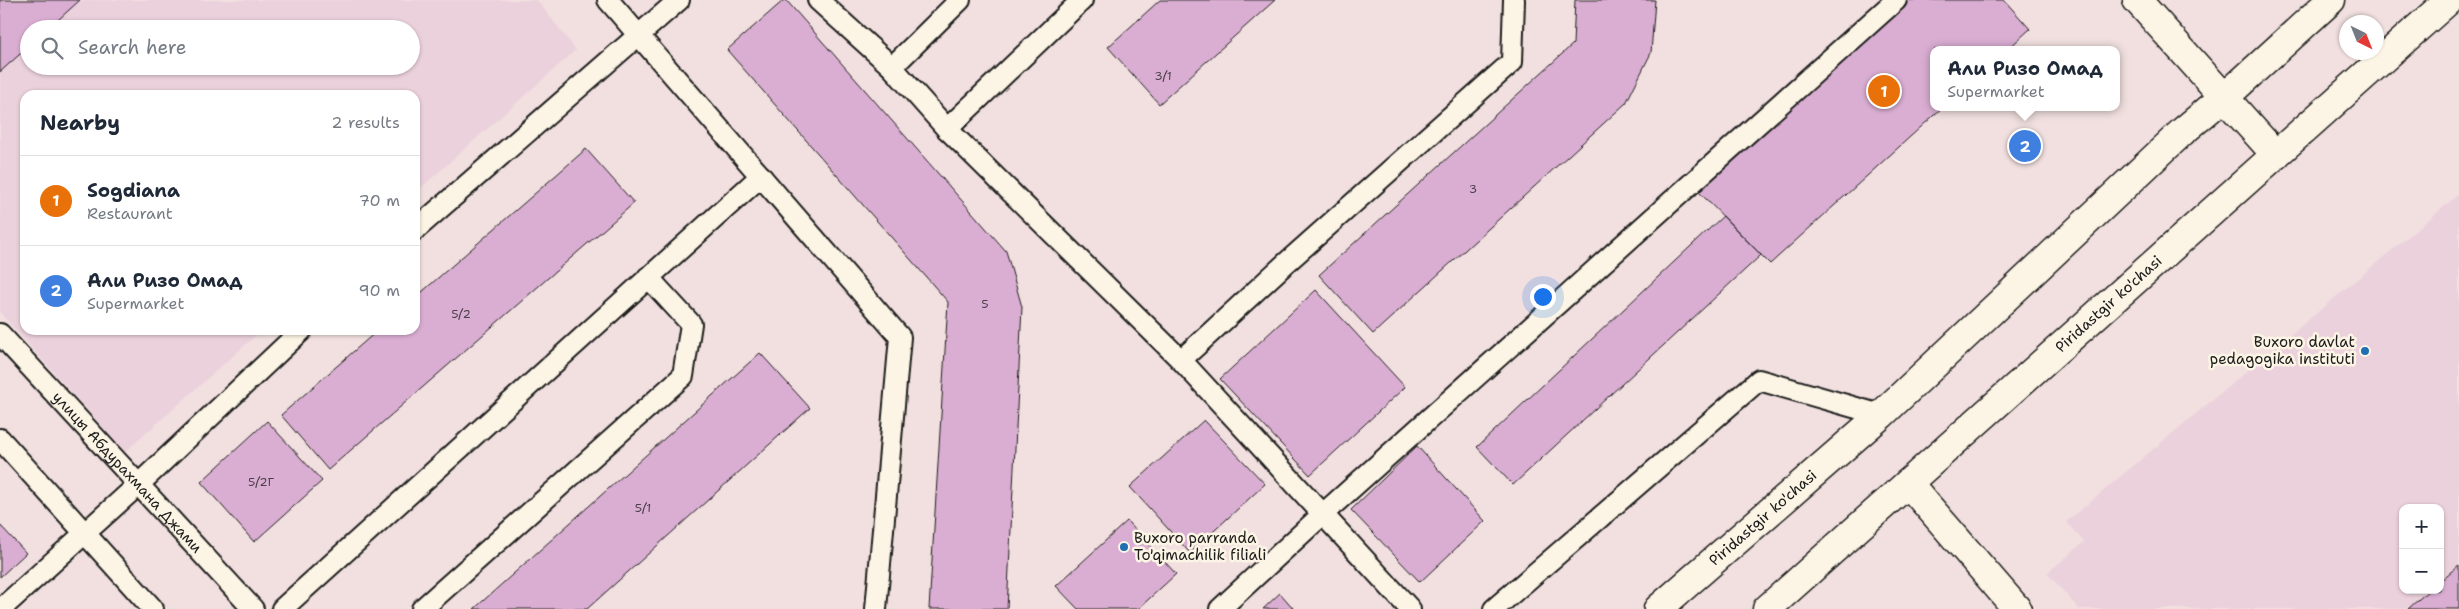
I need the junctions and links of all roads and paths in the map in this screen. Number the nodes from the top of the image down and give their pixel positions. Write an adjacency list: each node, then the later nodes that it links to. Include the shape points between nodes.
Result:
1 (608, 0): 11 (lane)
2 (679, 0): 11 (lane)
3 (818, 0): 12 (lane)
4 (960, 0): 12 (lane)
5 (1082, 0): 14 (lane)
6 (1514, 0): 21 (lane, via 1512,62 1286,262)
7 (1896, 0): 26 (lane)
8 (2137, 0): 13 (main road)
9 (2331, 0): 13 (main road, Piridastgir ko'chasi)
10 (2449, 0): 15 (main road, Piridastgir ko'chasi)
11 (638, 36): 16 (lane); 17 (lane)
12 (892, 67): 14 (lane)
13 (2225, 96): 15 (main road); 22 (main road, Piridastgir ko'chasi, via 2182,132)
14 (947, 130): 21 (lane)
15 (2276, 155): 24 (main road, Piridastgir ko'chasi)
16 (761, 176): 18 (lane); 33 (lane, via 900,337)
17 (420, 226)
18 (648, 277): 31 (lane); 32 (lane, via 691,324 683,376)
19 (0, 334): 25 (lane, улицы Абдурахмана Джами)
20 (297, 335): 25 (lane)
21 (1181, 360): 26 (lane)
22 (1881, 415): 36 (lane, via 1758,380); 37 (main road, Piridastgir ko'chasi)
23 (0, 439): 27 (lane)
24 (1908, 483): 38 (main road, Piridastgir ko'chasi); 39 (main road)
25 (138, 485): 27 (lane); 30 (lane, улицы Абдурахмана Джами)
26 (1324, 513): 34 (lane); 35 (lane)
27 (84, 534): 28 (lane); 29 (lane)
28 (1, 609)
29 (153, 609)
30 (253, 609)
31 (282, 609)
32 (422, 609)
33 (876, 609)
34 (1220, 609)
35 (1410, 609)
36 (1494, 609)
37 (1658, 609)
38 (1767, 609)
39 (2017, 609)

